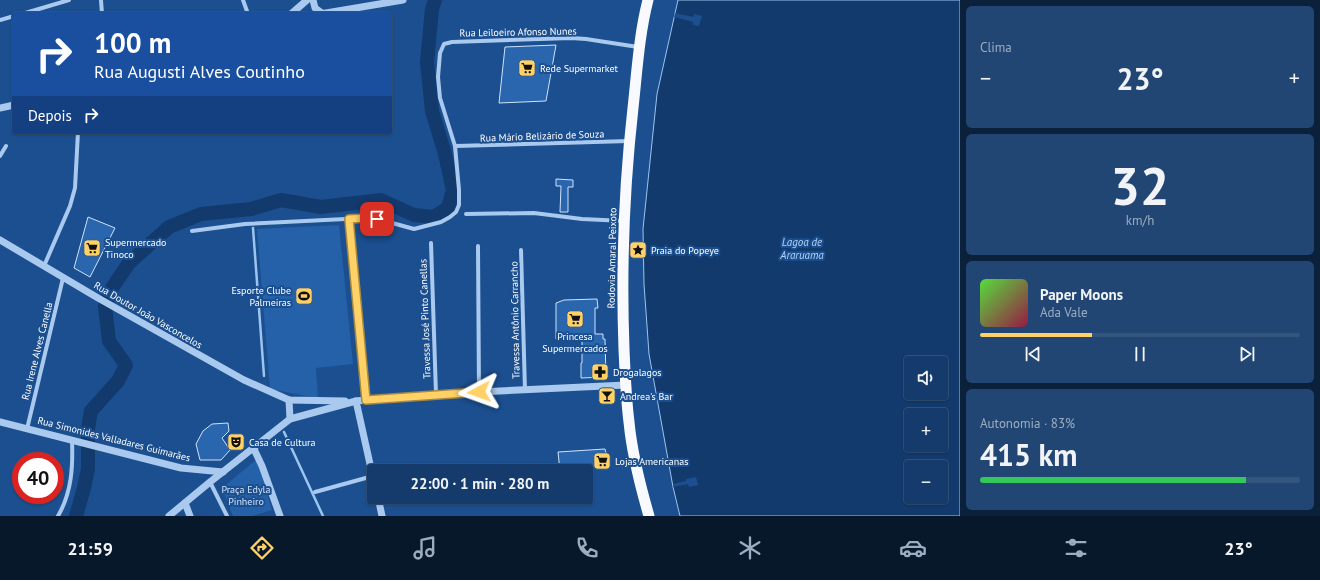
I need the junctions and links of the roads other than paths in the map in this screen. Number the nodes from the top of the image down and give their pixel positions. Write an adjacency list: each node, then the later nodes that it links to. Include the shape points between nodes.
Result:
1 (69, 0): 8 (street)
2 (101, 0): 9 (street)
3 (243, 0): 10 (street)
4 (307, 0): 11 (street)
5 (313, 0): 12 (street)
6 (403, 0): 13 (street)
7 (648, 0): 16 (highway, Rodovia Amaral Peixoto)
8 (29, 12)
9 (102, 12)
10 (247, 12)
11 (294, 12)
12 (319, 12)
13 (333, 12)
14 (12, 17): 15 (street)
15 (0, 20)
16 (640, 47): 20 (highway, Rodovia Amaral Peixoto); 22 (street, Rua Leiloeiro Afonso Nunes, via 571,38 444,44 440,52 438,77 440,98)
17 (12, 105): 18 (street)
18 (0, 108)
19 (78, 134): 32 (street, via 75,188 70,206)
20 (630, 141): 22 (street, Rua Mário Belizário de Souza); 26 (highway, Rodovia Amaral Peixoto)
21 (6, 146): 23 (street)
22 (455, 146): 25 (street, via 459,205 450,217 414,229 377,219)
23 (0, 156)
24 (466, 214): 26 (street, via 534,213 582,219)
25 (349, 219): 27 (street, via 245,224); 39 (street)
26 (624, 220): 34 (highway, Rodovia Amaral Peixoto)
27 (192, 231)
28 (0, 240): 32 (street, Rua Doutor João Vasconcelos)
29 (431, 243): 37 (street, Travessa José Pinto Canellas)
30 (478, 246): 36 (street)
31 (521, 250): 35 (street, Travessa Antônio Carrancho)
32 (44, 266): 33 (street, Rua Doutor João Vasconcelos)
33 (64, 278): 38 (street, Rua Doutor João Vasconcelos, via 230,372); 45 (street, Rua Irene Alves Canella)
34 (626, 385): 35 (street); 61 (highway, Rodovia Amaral Peixoto, via 636,466)
35 (525, 390): 36 (street)
36 (479, 392): 37 (street)
37 (436, 394): 39 (street)
38 (289, 400): 41 (street); 43 (street)
39 (366, 400): 40 (street)
40 (356, 401): 41 (street); 42 (street); 48 (street)
41 (322, 402): 42 (street, via 324,407)
42 (321, 411): 43 (street)
43 (290, 419): 47 (street)
44 (0, 422): 45 (street, Rua Simonides Valladares Guimarães)
45 (27, 429): 46 (street, Rua Simonides Valladares Guimarães)
46 (72, 440): 49 (street, Rua Simonides Valladares Guimarães, via 181,468); 55 (street, via 70,487)
47 (253, 447): 49 (street); 59 (street)
48 (370, 464)
49 (223, 472): 51 (street)
50 (367, 480): 52 (street)
51 (210, 482): 53 (street); 58 (street)
52 (315, 492)
53 (185, 503): 56 (street); 57 (street)
54 (379, 504): 60 (street)
55 (58, 516)
56 (169, 516)
57 (190, 516)
58 (227, 516)
59 (280, 516)
60 (382, 516)
61 (649, 516)

